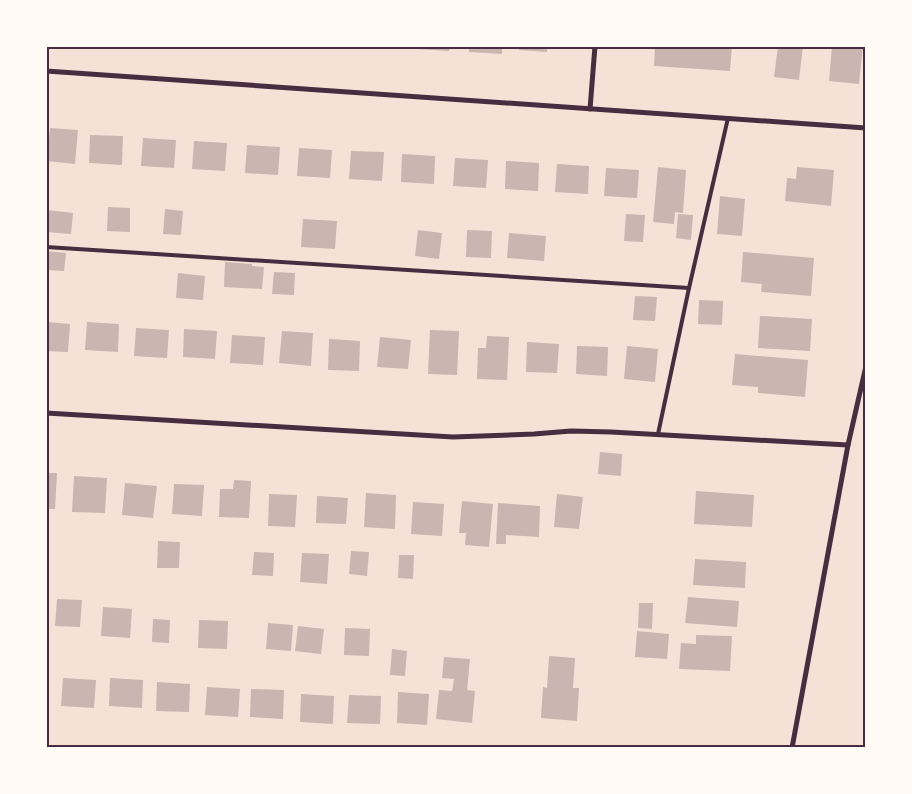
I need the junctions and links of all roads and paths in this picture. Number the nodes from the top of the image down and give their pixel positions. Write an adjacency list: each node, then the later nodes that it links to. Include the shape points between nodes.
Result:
1 (595, 46): 3 (street)
2 (46, 71): 3 (street)
3 (590, 109): 4 (street)
4 (728, 118): 5 (street); 7 (lane)
5 (866, 128)
6 (46, 247): 7 (lane)
7 (689, 288): 10 (lane)
8 (866, 366): 11 (street)
9 (46, 413): 10 (street, via 453,437 571,431)
10 (658, 434): 11 (street)
11 (848, 445): 12 (street)
12 (792, 748)

